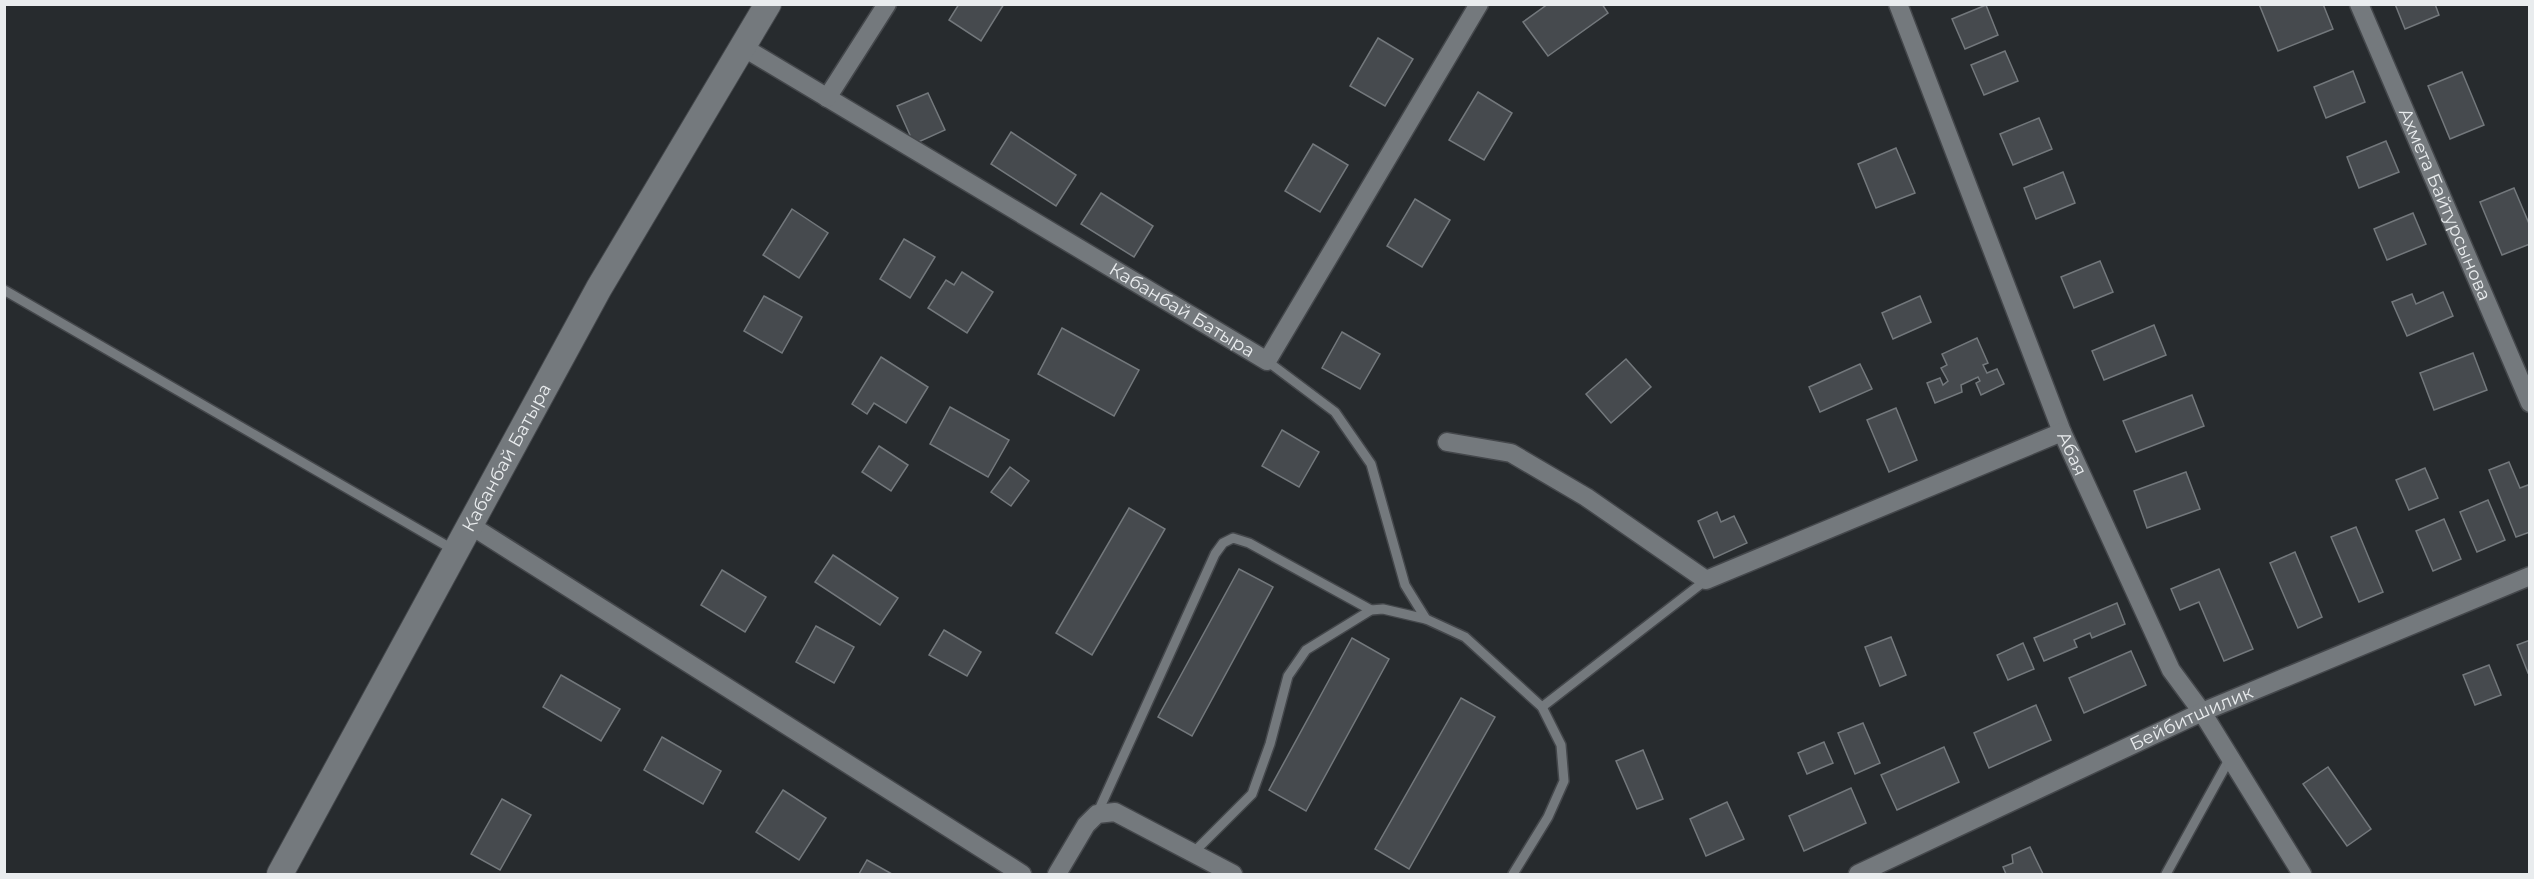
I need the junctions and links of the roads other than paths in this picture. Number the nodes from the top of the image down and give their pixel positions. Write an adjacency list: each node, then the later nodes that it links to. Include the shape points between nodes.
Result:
1 (768, 4): 6 (main road, Кабанбай Батыра)
2 (887, 4): 7 (street)
3 (1479, 4): 9 (street, Кабанбай Батыра)
4 (1898, 4): 11 (street, Абая)
5 (2360, 4): 10 (street, Ахмета Байтурсынова)
6 (741, 46): 7 (street, Кабанбай Батыра); 13 (main road, Кабанбай Батыра, via 599,288)
7 (827, 98): 9 (street, Кабанбай Батыра)
8 (4, 290): 14 (lane)
9 (1268, 361): 18 (lane, via 1335,412 1371,464 1405,585)
10 (2529, 403)
11 (2062, 432): 16 (street); 20 (street, Абая, via 2171,670)
12 (1447, 442): 16 (street, via 1511,453 1586,497)
13 (470, 525): 14 (main road, Кабанбай Батыра); 25 (street)
14 (456, 551): 24 (main road, Кабанбай Батыра)
15 (2529, 576): 20 (street, Бейбитшилик)
16 (1706, 580): 19 (lane)
17 (1371, 610): 18 (lane); 22 (lane, via 1249,543 1233,538 1224,543 1215,554); 23 (lane, via 1306,650 1288,676 1252,794)
18 (1426, 619): 19 (lane, via 1465,637)
19 (1542, 707): 28 (lane, via 1561,745 1564,782)
20 (2202, 712): 21 (street, Абая); 29 (street, Бейбитшилик)
21 (2230, 758): 30 (lane); 31 (street, Абая)
22 (1097, 814): 23 (street, via 1115,812); 26 (street, via 1086,825)
23 (1192, 854): 27 (street)
24 (280, 874)
25 (1022, 874)
26 (1057, 874)
27 (1233, 874)
28 (1513, 874)
29 (1858, 874)
30 (2166, 874)
31 (2302, 874)

